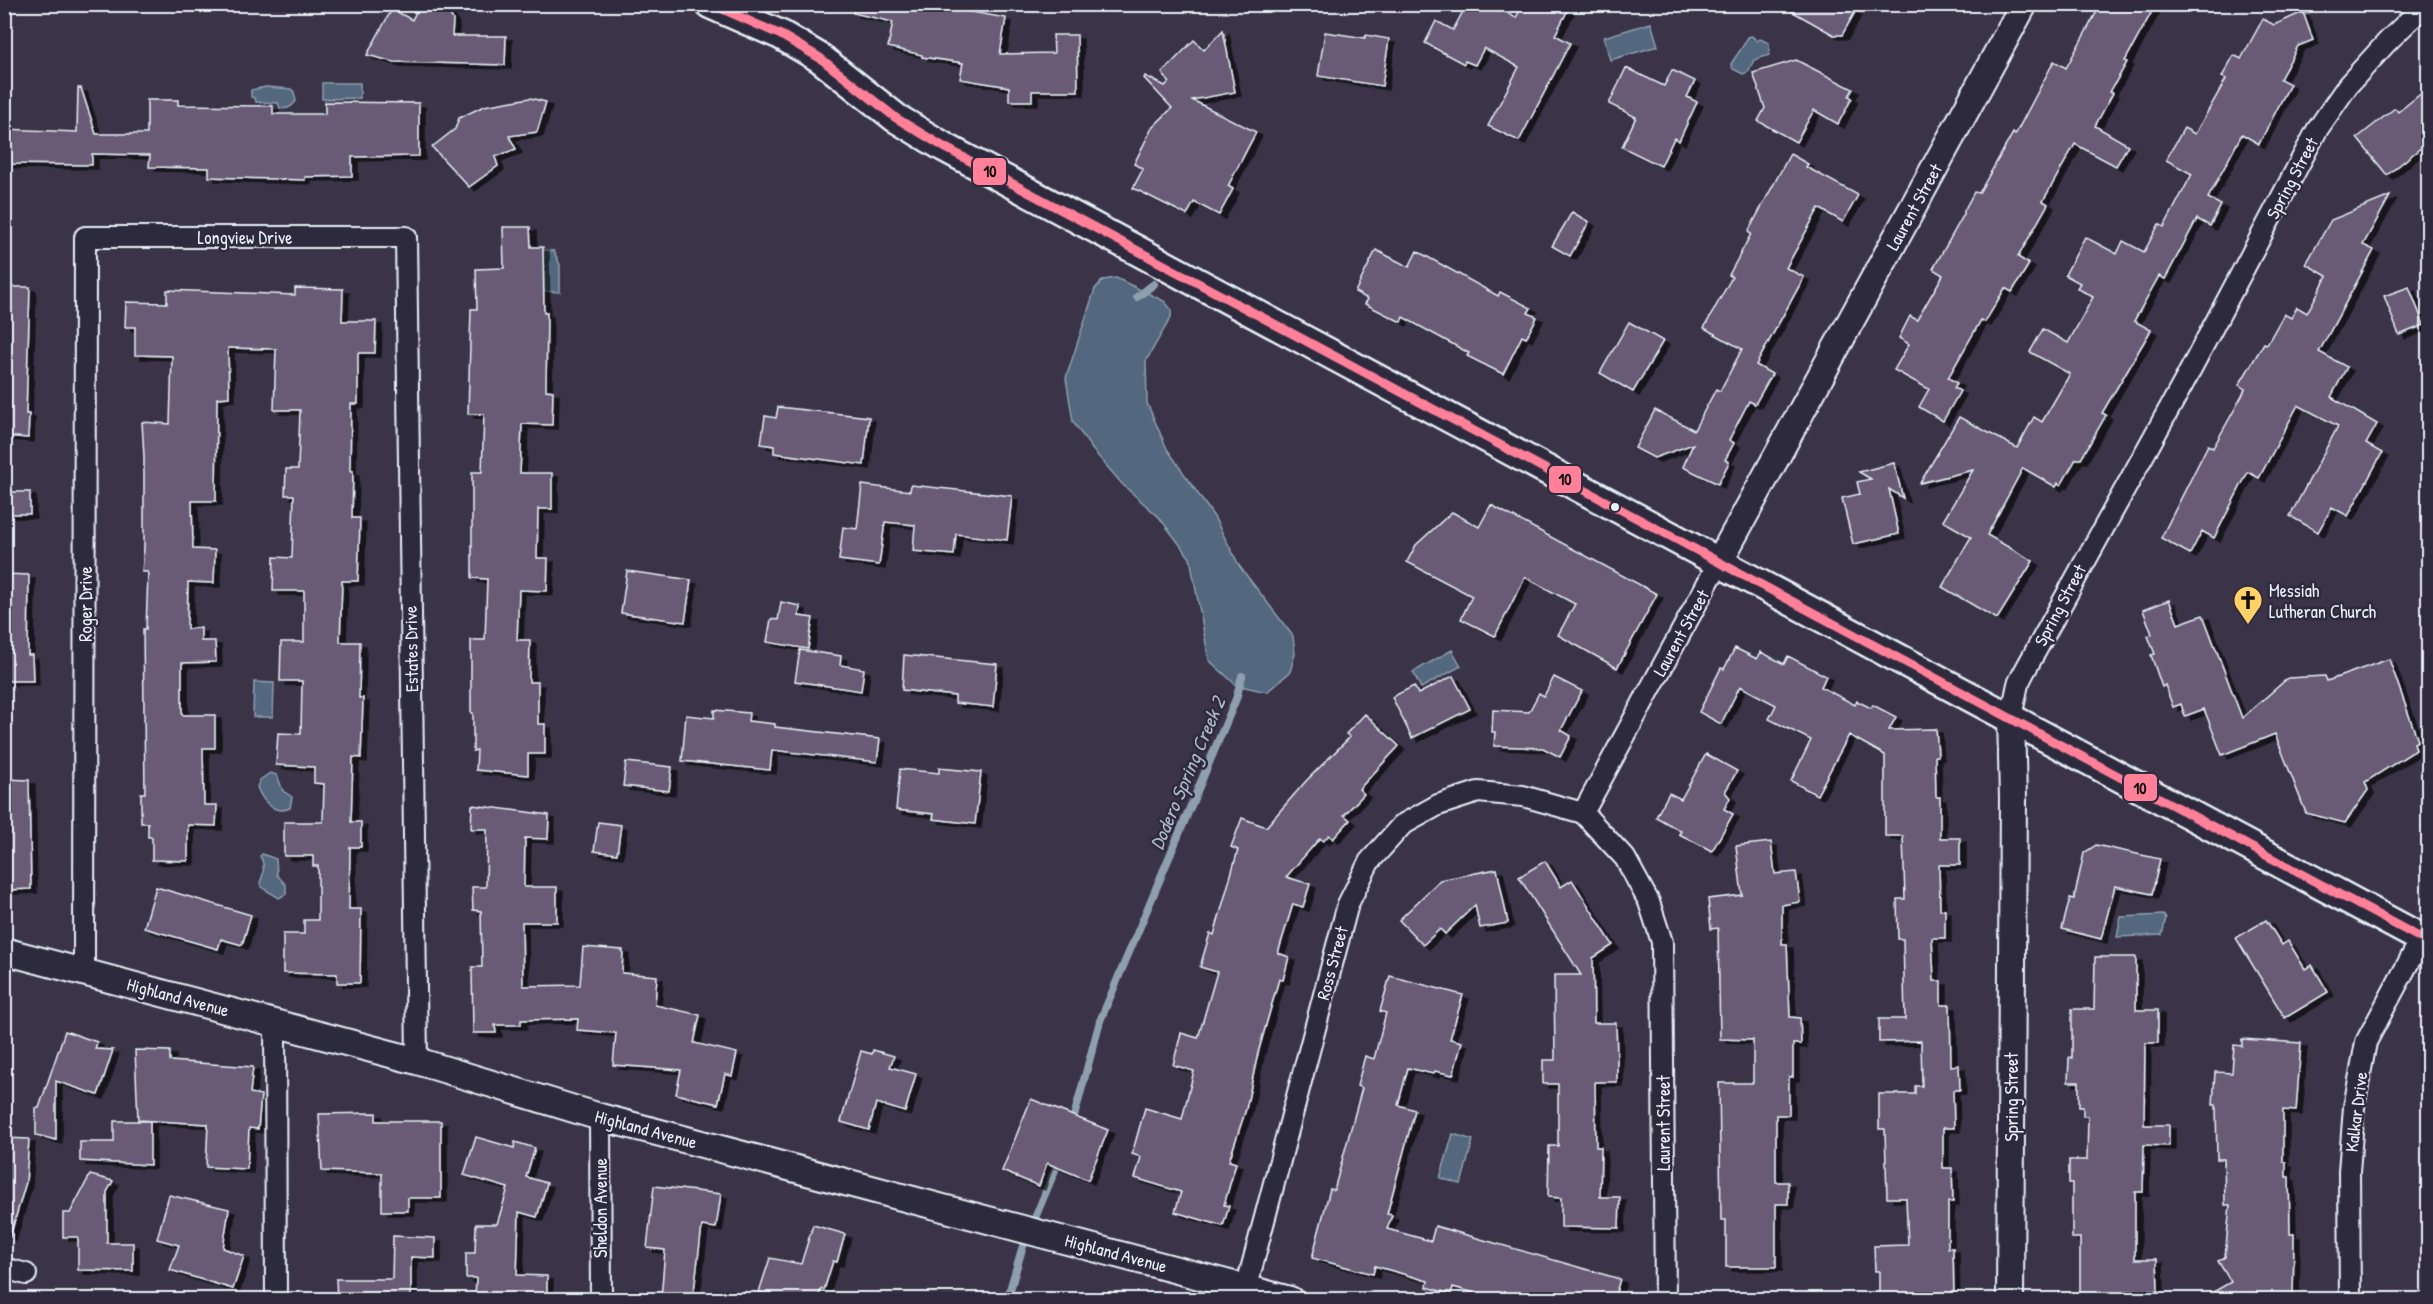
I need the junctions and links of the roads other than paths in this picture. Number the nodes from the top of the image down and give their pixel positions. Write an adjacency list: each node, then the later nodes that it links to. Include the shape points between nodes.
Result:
1 (710, 4): 6 (main road, via 781,35 820,58 896,117 944,147)
2 (2024, 4): 6 (street, Laurent Street)
3 (2426, 4): 7 (street, Spring Street, via 2348,85 2317,130 2023,674)
4 (85, 237): 5 (street, Longview Drive); 11 (street, Roger Drive)
5 (406, 237): 13 (street, Estates Drive)
6 (1719, 562): 7 (main road); 8 (street, Laurent Street)
7 (2011, 717): 9 (main road); 22 (street, Spring Street)
8 (1583, 813): 17 (street, Ross Street, via 1523,796 1478,792 1438,805 1401,825 1369,862 1348,904); 21 (street, Laurent Street, via 1625,858 1649,902 1662,942)
9 (2425, 941): 23 (street, Kalkar Drive, via 2366,1042 2354,1107 2349,1172)
10 (4, 951): 11 (street, Highland Avenue)
11 (84, 972): 12 (street, Highland Avenue)
12 (275, 1023): 13 (street, Highland Avenue); 18 (street)
13 (417, 1061): 14 (street, Highland Avenue)
14 (600, 1117): 17 (street, Highland Avenue); 19 (street, Sheldon Avenue)
15 (4, 1268): 16 (street)
16 (26, 1274)
17 (1245, 1293): 20 (street, Highland Avenue)
18 (276, 1299)
19 (601, 1299)
20 (1290, 1299)
21 (1665, 1299)
22 (2010, 1299)
23 (2350, 1299)

